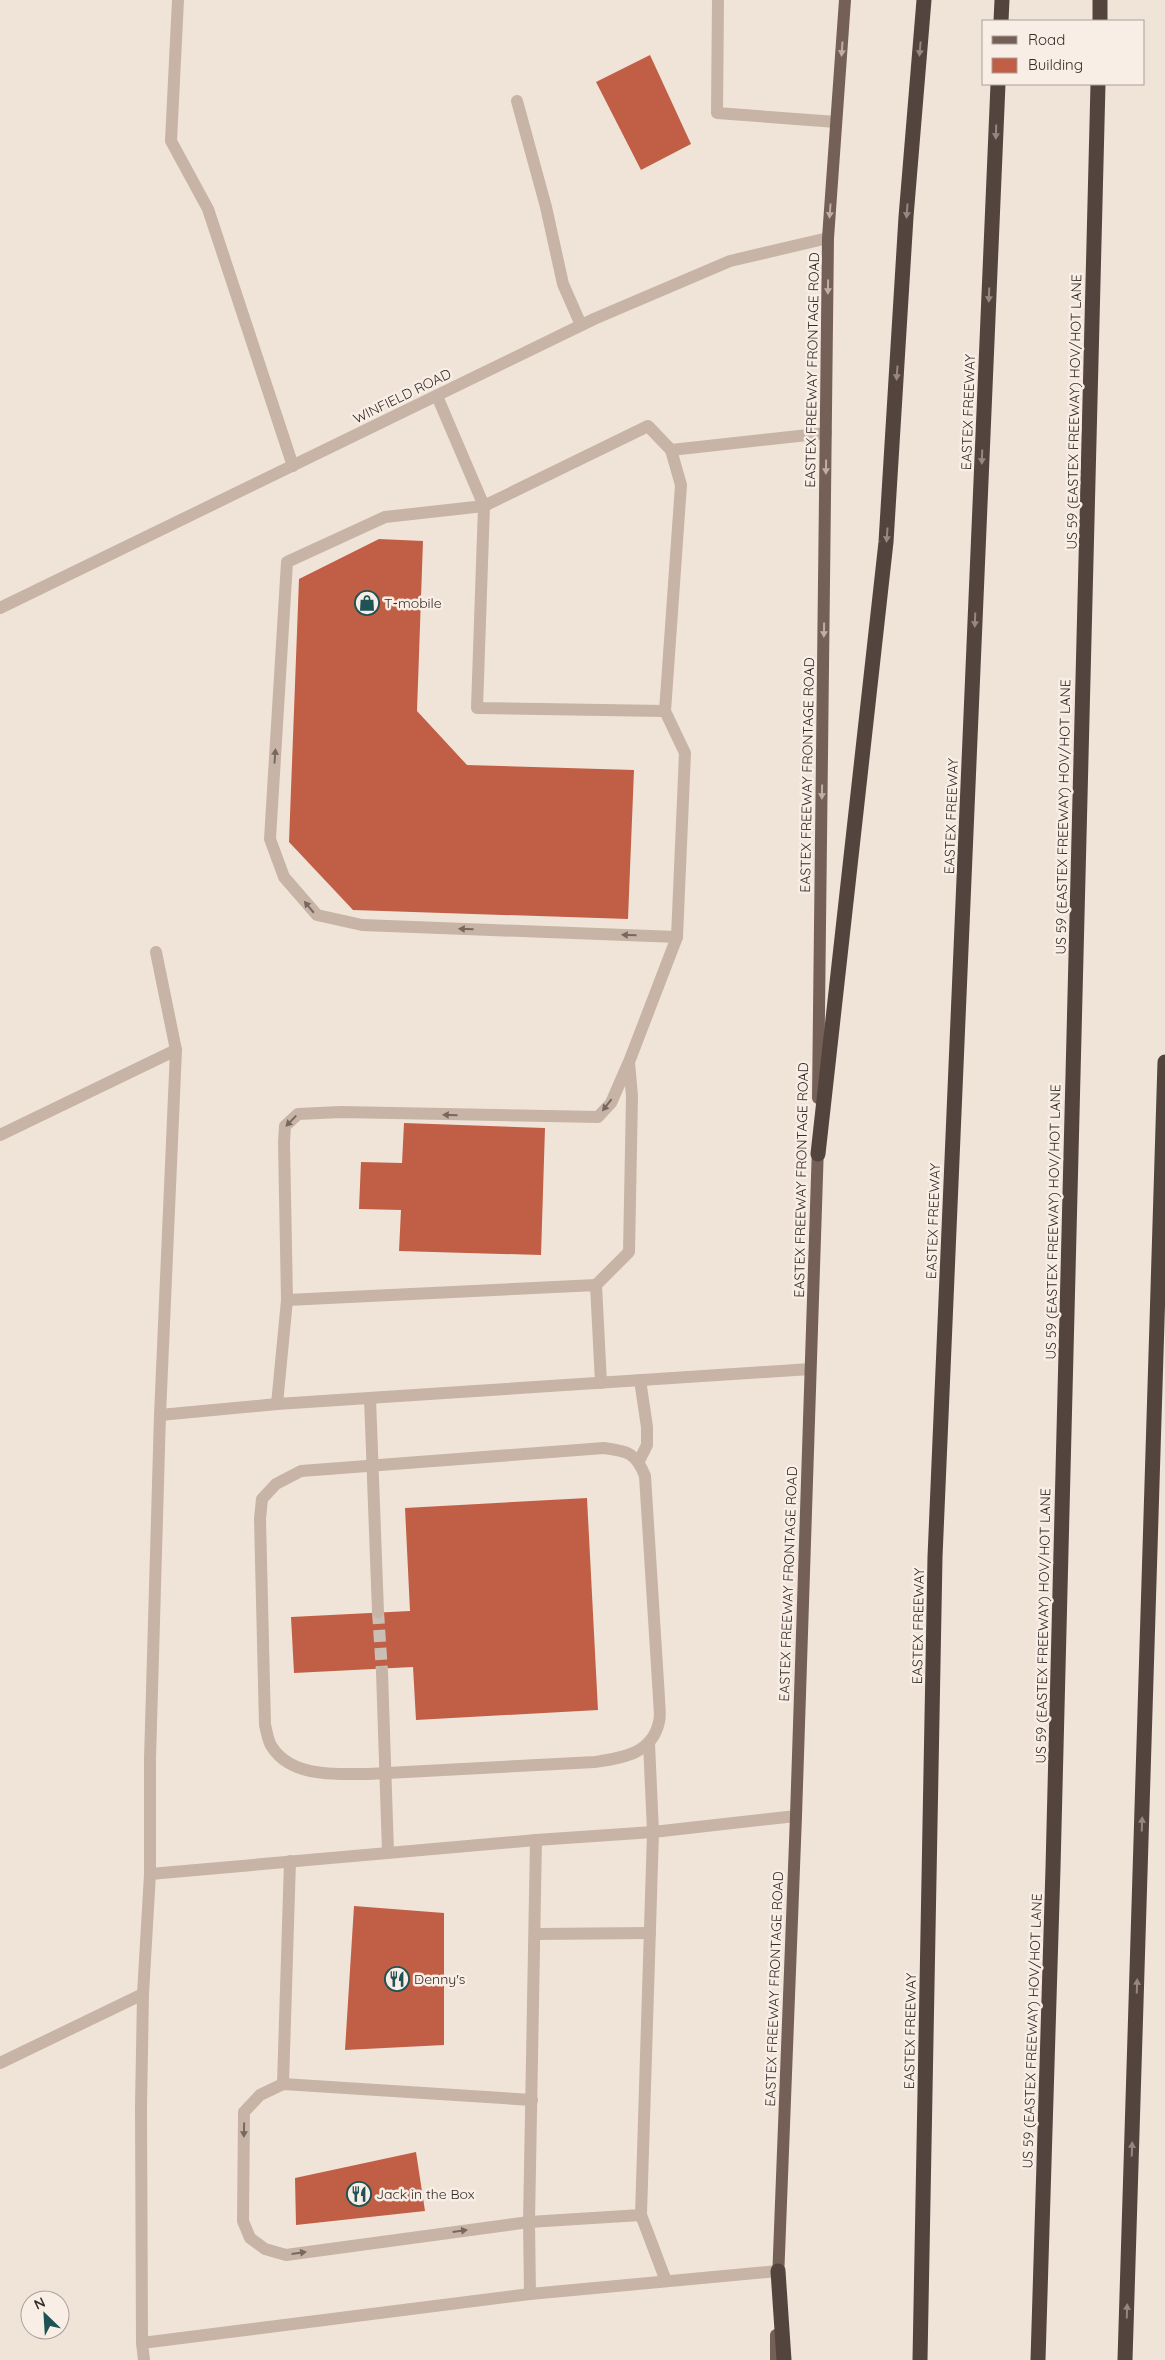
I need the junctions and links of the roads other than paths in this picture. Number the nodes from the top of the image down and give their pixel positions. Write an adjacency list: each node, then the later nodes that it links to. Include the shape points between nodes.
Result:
1 (178, 0): 18 (street, via 171,141 208,209)
2 (718, 0): 12 (street, via 717,113)
3 (845, 0): 12 (main road, EASTEX FREEWAY FRONTAGE ROAD, one-way to 12)
4 (924, 0): 28 (highway, one-way to 28, via 906,218 886,542)
5 (1002, 0): 7 (highway)
6 (1100, 0): 8 (highway)
7 (1001, 20)
8 (1100, 20)
9 (998, 85): 64 (highway, EASTEX FREEWAY, one-way to 64, via 935,1556)
10 (1098, 85): 65 (highway, US 59 (EASTEX FREEWAY) HOV/HOT LANE)
11 (517, 102): 14 (street, via 546,206 563,284)
12 (836, 122): 13 (main road, EASTEX FREEWAY FRONTAGE ROAD, one-way to 13)
13 (828, 238): 14 (street, WINFIELD ROAD, via 730,260); 16 (main road, EASTEX FREEWAY FRONTAGE ROAD, one-way to 16)
14 (581, 325): 15 (street, WINFIELD ROAD)
15 (437, 396): 18 (street, WINFIELD ROAD); 19 (street)
16 (826, 433): 17 (street); 28 (main road, EASTEX FREEWAY FRONTAGE ROAD, one-way to 28)
17 (671, 450): 19 (street, via 648,426); 21 (street, via 681,485)
18 (292, 466): 20 (street, WINFIELD ROAD)
19 (484, 506): 21 (street, via 477,708); 22 (street, one-way to 19, via 362,925 316,916 284,877 270,839 287,562 385,517)
20 (0, 608)
21 (665, 711): 22 (street, via 685,752)
22 (677, 937): 25 (street)
23 (156, 952): 24 (street)
24 (176, 1050): 27 (street); 36 (street)
25 (629, 1062): 29 (street, via 632,1096 629,1252); 30 (street, one-way to 30, via 611,1103 598,1117 298,1114 286,1126 284,1142)
26 (1165, 1062): 66 (highway, one-way to 26)
27 (0, 1135)
28 (818, 1154): 31 (main road, EASTEX FREEWAY FRONTAGE ROAD)
29 (596, 1285): 30 (street); 33 (street)
30 (287, 1300): 35 (street)
31 (810, 1369): 32 (street); 43 (main road, EASTEX FREEWAY FRONTAGE ROAD)
32 (640, 1380): 33 (street); 37 (street, via 647,1444)
33 (602, 1383): 34 (street)
34 (370, 1398): 35 (street); 38 (street)
35 (277, 1404): 36 (street)
36 (160, 1415): 48 (street, via 150,1759)
37 (639, 1461): 38 (street, via 623,1450 604,1448); 41 (street, via 645,1476 659,1698 659,1722)
38 (374, 1467): 39 (street); 42 (street, via 301,1471 276,1484 262,1499 265,1725 271,1747 284,1761 307,1770 334,1774)
39 (378, 1612)
40 (382, 1672): 42 (street)
41 (649, 1744): 42 (street, via 627,1757 595,1762); 44 (street)
42 (385, 1774): 46 (street)
43 (796, 1816): 44 (street); 57 (main road, EASTEX FREEWAY FRONTAGE ROAD)
44 (653, 1832): 45 (street); 49 (street)
45 (536, 1840): 46 (street); 50 (street)
46 (388, 1852): 47 (street)
47 (290, 1861): 48 (street); 53 (street)
48 (150, 1874): 51 (street)
49 (650, 1933): 50 (street); 55 (street)
50 (536, 1934): 54 (street)
51 (143, 1994): 52 (street); 60 (street)
52 (0, 2063)
53 (282, 2084): 54 (street); 56 (street, one-way to 56, via 260,2095 244,2112 243,2221 250,2238 265,2249 286,2255)
54 (532, 2100): 56 (street)
55 (641, 2215): 56 (street); 58 (street)
56 (529, 2222): 59 (street)
57 (778, 2271): 58 (street); 62 (main road, EASTEX FREEWAY FRONTAGE ROAD); 63 (highway)
58 (666, 2281): 59 (street)
59 (530, 2294): 60 (street)
60 (142, 2343): 61 (street)
61 (144, 2360)
62 (776, 2360)
63 (784, 2360)
64 (920, 2360)
65 (1038, 2360)
66 (1126, 2360)

